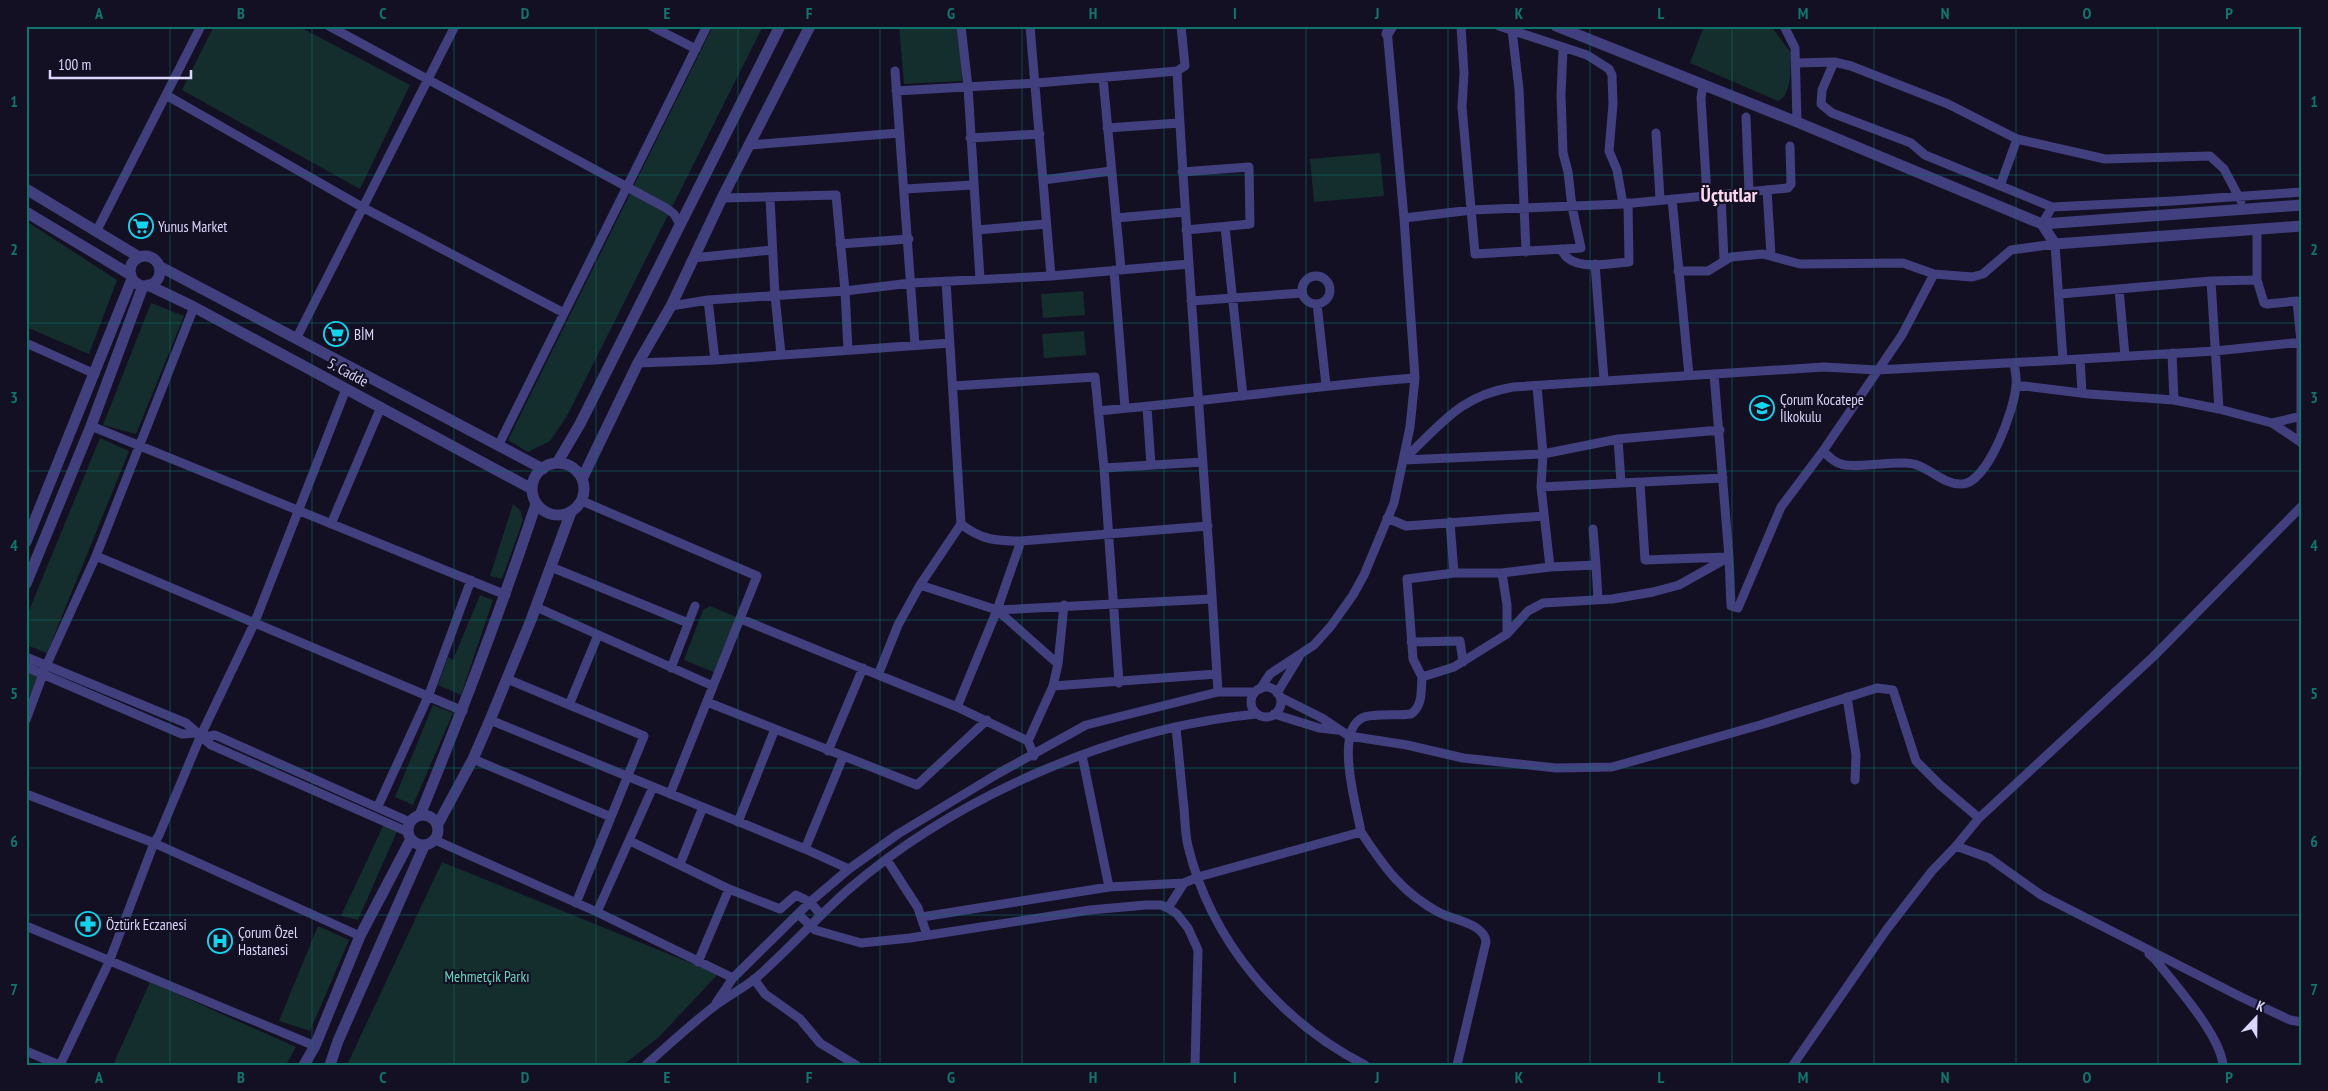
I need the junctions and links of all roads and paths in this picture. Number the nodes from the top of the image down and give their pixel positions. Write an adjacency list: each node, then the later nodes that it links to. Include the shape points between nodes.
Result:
1 (201, 26): 31 (street)
2 (329, 26): 26 (street)
3 (455, 26): 26 (street)
4 (651, 26): 18 (street)
5 (707, 26): 18 (street)
6 (780, 26): 72 (street)
7 (810, 26): 41 (street)
8 (961, 26): 29 (street)
9 (1030, 26): 27 (street)
10 (1181, 26): 24 (street, via 1185,66)
11 (1461, 26): 67 (street, via 1462,107)
12 (1499, 26): 16 (street)
13 (1556, 26): 17 (street)
14 (1784, 26): 22 (street, via 1795,48)
15 (1388, 29): 71 (street)
16 (1512, 30): 19 (street); 63 (street, via 1519,90)
17 (1593, 41): 20 (street); 28 (street)
18 (696, 49): 48 (street)
19 (1563, 49): 20 (street); 66 (street, via 1563,153)
20 (1587, 55): 60 (street, via 1609,69 1612,75 1609,151)
21 (1834, 62): 22 (street); 40 (street, via 1948,104); 47 (street, via 1822,90 1821,104 1832,113 1911,143 1925,155)
22 (1797, 63): 33 (street)
23 (895, 71): 30 (street)
24 (1177, 71): 25 (street); 34 (street)
25 (1104, 78): 27 (street); 35 (street)
26 (428, 80): 48 (street); 65 (street)
27 (1037, 83): 29 (street); 38 (street)
28 (1703, 85): 33 (street); 55 (street)
29 (968, 87): 30 (street); 39 (street)
30 (896, 91): 36 (street)
31 (166, 94): 65 (street); 80 (street)
32 (1746, 117): 52 (street)
33 (1797, 122): 74 (street)
34 (1179, 123): 35 (street); 44 (street)
35 (1107, 128): 43 (street)
36 (899, 133): 41 (street); 50 (street)
37 (1656, 133): 58 (street)
38 (1040, 134): 39 (street); 45 (street)
39 (970, 138): 46 (street)
40 (2017, 139): 47 (street); 61 (street, via 2105,159 2210,156 2224,170)
41 (750, 145): 56 (street)
42 (1790, 146): 51 (street, via 1791,184 1788,188)
43 (1111, 171): 45 (street); 70 (street)
44 (1182, 172): 69 (street); 76 (street, via 1249,167 1250,224)
45 (1043, 180): 73 (street)
46 (973, 185): 50 (street); 77 (street)
47 (2000, 186): 64 (street)
48 (626, 188): 72 (street, via 666,208); 116 (street)
49 (26, 189): 80 (street)
50 (905, 189): 81 (street)
51 (1767, 190): 52 (street); 87 (street)
52 (1749, 192): 54 (street)
53 (2302, 192): 61 (street)
54 (1721, 194): 55 (street); 90 (street)
55 (1707, 196): 59 (street)
56 (722, 198): 57 (street); 89 (street)
57 (770, 198): 82 (street, via 836,195); 85 (street)
58 (1660, 199): 59 (street); 60 (street)
59 (1672, 199): 95 (street)
60 (1625, 203): 66 (street); 92 (street, via 1629,262)
61 (2241, 203): 62 (street); 64 (street); 74 (street, via 2076,223)
62 (2302, 205)
63 (1523, 206): 66 (street); 67 (street); 86 (street)
64 (2052, 206): 74 (street)
65 (362, 207): 116 (street); 117 (street)
66 (1572, 207): 84 (street, via 1581,248)
67 (1472, 210): 71 (street); 86 (street, via 1475,254)
68 (26, 212): 98 (street)
69 (1184, 212): 70 (street); 78 (street)
70 (1116, 218): 94 (street)
71 (1404, 218): 136 (street)
72 (680, 224): 164 (street, via 580,424)
73 (1046, 224): 77 (street); 97 (street)
74 (2042, 224): 83 (street)
75 (2302, 226): 79 (street)
76 (1225, 227): 78 (street); 110 (street)
77 (977, 230): 99 (street)
78 (1186, 230): 91 (street)
79 (2257, 230): 83 (street); 100 (street)
80 (96, 232): 88 (street)
81 (909, 239): 82 (street); 103 (street)
82 (840, 244): 106 (street)
83 (2055, 244): 96 (street, via 2012,250 1983,274 1972,277); 108 (street)
84 (1561, 249): 86 (street); 92 (street, via 1564,256 1574,263)
85 (772, 250): 89 (street); 109 (street)
86 (1526, 252)
87 (1771, 255): 90 (street, via 1750,254); 96 (street, via 1800,264 1903,263)
88 (139, 257): 93 (street, via 151,258); 98 (street, via 131,267)
89 (693, 258): 114 (street)
90 (1724, 261): 95 (street, via 1708,270)
91 (1189, 264): 94 (street); 112 (street)
92 (1596, 264): 137 (street)
93 (159, 266): 104 (street, via 157,278); 117 (street, 5. Cadde)
94 (1118, 269): 97 (street); 149 (street)
95 (1678, 271): 135 (street)
96 (1934, 274): 132 (street, via 1902,335)
97 (1051, 276): 99 (street)
98 (131, 277): 104 (street); 133 (street)
99 (980, 280): 101 (street)
100 (2257, 280): 102 (street); 118 (street, via 2267,304 2297,301)
101 (946, 281): 103 (street); 120 (street)
102 (2212, 281): 105 (street); 123 (street)
103 (911, 283): 106 (street); 121 (street)
104 (145, 286): 115 (street, 5. Cadde); 154 (street)
105 (2119, 289): 108 (street); 126 (street)
106 (845, 291): 109 (street); 122 (street)
107 (1302, 293): 110 (street); 113 (street, via 1308,301); 113 (street, via 1308,278 1326,279 1330,294)
108 (2060, 294): 129 (street)
109 (775, 296): 111 (street); 125 (street)
110 (1233, 299): 112 (street); 144 (street)
111 (708, 300): 114 (street); 128 (street)
112 (1191, 301): 146 (street)
113 (1317, 304): 138 (street)
114 (671, 306): 131 (street)
115 (194, 307): 142 (street, 5. Cadde); 158 (street)
116 (564, 313): 159 (street)
117 (296, 338): 159 (street, 5. Cadde)
118 (2302, 342): 123 (street); 152 (street)
119 (26, 343): 133 (street)
120 (950, 343): 121 (street); 140 (street)
121 (916, 346): 122 (street)
122 (848, 350): 125 (street)
123 (2216, 350): 124 (street); 150 (street)
124 (2172, 352): 126 (street); 145 (street)
125 (781, 354): 128 (street)
126 (2125, 356): 127 (street)
127 (2080, 359): 129 (street); 143 (street)
128 (714, 360): 131 (street)
129 (2063, 360): 130 (street)
130 (2014, 362): 132 (street); 139 (street)
131 (638, 363): 169 (street)
132 (1877, 370): 134 (street, via 1824,367); 160 (street)
133 (96, 374): 187 (street)
134 (1714, 374): 135 (street); 155 (street)
135 (1689, 375): 137 (street)
136 (1415, 378): 138 (street); 162 (street)
137 (1604, 380): 141 (street)
138 (1326, 385): 144 (street)
139 (2016, 385): 143 (street); 160 (street, via 2005,429 1981,472 1972,481 1950,482 1913,463 1844,465)
140 (953, 386): 151 (street, via 1095,377); 183 (street)
141 (1537, 386): 161 (street); 162 (street, via 1491,391 1471,400 1449,414)
142 (346, 389): 147 (street, 5. Cadde); 177 (street)
143 (2082, 393): 145 (street)
144 (1243, 396): 146 (street)
145 (2174, 400): 150 (street)
146 (1198, 402): 148 (street); 163 (street)
147 (381, 407): 173 (street, 5. Cadde); 182 (street)
148 (1147, 407): 149 (street); 165 (street)
149 (1126, 408): 151 (street)
150 (2219, 409): 153 (street)
151 (1098, 411): 166 (street)
152 (2301, 416): 153 (street); 157 (street)
153 (2272, 423): 157 (street)
154 (92, 426): 158 (street); 197 (street)
155 (1720, 430): 156 (street); 168 (street)
156 (1618, 440): 161 (street); 170 (street)
157 (2301, 443)
158 (139, 446): 177 (street); 189 (street)
159 (498, 446): 167 (street, 5. Cadde)
160 (1823, 451): 190 (street, via 1781,507 1738,608 1731,606)
161 (1543, 454): 162 (street); 172 (street)
162 (1403, 460): 180 (street, via 1394,503)
163 (1203, 462): 165 (street); 184 (street)
164 (557, 463): 167 (street); 169 (street, via 572,467)
165 (1151, 465): 166 (street)
166 (1104, 468): 186 (street)
167 (543, 469): 173 (street)
168 (1723, 478): 171 (street); 190 (street)
169 (582, 479): 174 (street)
170 (1621, 483): 171 (street); 172 (street)
171 (1640, 483): 190 (street, via 1645,560)
172 (1541, 487): 179 (street)
173 (532, 489): 175 (street)
174 (582, 502): 178 (street); 207 (street, via 757,576)
175 (536, 504): 178 (street, via 556,516); 199 (street)
176 (2302, 506): 261 (street, via 2153,657)
177 (298, 510): 182 (street); 209 (street)
178 (571, 512): 193 (street)
179 (1544, 516): 181 (street); 192 (street)
180 (1387, 518): 181 (street, via 1406,526); 214 (street, via 1353,595 1331,626)
181 (1450, 522): 194 (street)
182 (331, 524): 196 (street)
183 (961, 524): 188 (street, via 985,538); 198 (street)
184 (1208, 526): 186 (street); 200 (street)
185 (1593, 529): 191 (street)
186 (1109, 533): 188 (street); 202 (street)
187 (26, 542)
188 (1021, 542): 206 (street)
189 (96, 556): 209 (street); 220 (street)
190 (1729, 557): 201 (street, via 1679,585)
191 (1596, 565): 192 (street); 201 (street)
192 (1550, 566): 195 (street)
193 (551, 567): 205 (street); 208 (street)
194 (1454, 573): 195 (street); 212 (street, via 1407,578)
195 (1502, 573): 210 (street)
196 (471, 580): 199 (street); 231 (street)
197 (26, 584)
198 (920, 586): 206 (street); 222 (street, via 898,625)
199 (506, 595): 236 (street)
200 (1212, 599): 202 (street); 221 (street)
201 (1598, 599): 210 (street, via 1543,603 1528,611)
202 (1112, 603): 203 (street); 225 (street)
203 (1064, 605): 206 (street); 216 (street)
204 (695, 606): 208 (street)
205 (536, 607): 211 (street); 224 (street)
206 (997, 610): 216 (street); 235 (street)
207 (741, 619): 219 (street); 226 (street)
208 (688, 623): 218 (street)
209 (254, 624): 231 (street); 245 (street)
210 (1507, 634): 215 (street)
211 (598, 635): 218 (street); 234 (street)
212 (1412, 642): 215 (street, via 1460,641); 223 (street, via 1412,659)
213 (26, 657): 220 (street)
214 (1299, 657): 228 (street, via 1270,674); 230 (street)
215 (1463, 662): 223 (street)
216 (1058, 664): 227 (street)
217 (26, 667): 220 (street)
218 (671, 668): 226 (street)
219 (863, 668): 222 (street); 248 (street)
220 (45, 670): 239 (street); 245 (street, via 182,734)
221 (1217, 674): 225 (street); 229 (street)
222 (878, 675): 235 (street)
223 (1422, 677): 246 (street, via 1417,710 1400,716 1363,717 1355,722)
224 (507, 679): 234 (street); 240 (street)
225 (1119, 682): 227 (street)
226 (713, 686): 233 (street)
227 (1053, 686): 247 (street)
228 (1257, 690): 229 (street); 230 (street, via 1269,688); 237 (street, via 1252,696 1252,706)
229 (1218, 692): 250 (street, via 1086,725)
230 (1278, 695): 238 (street, via 1280,706); 244 (street)
231 (428, 697): 236 (street); 258 (street)
232 (1847, 697): 246 (street, via 1612,767 1556,768 1463,758); 254 (street, via 1856,755); 261 (street, via 1877,688 1893,690 1916,761)
233 (707, 702): 243 (street); 257 (street)
234 (569, 705): 253 (street, via 644,736)
235 (957, 707): 241 (street)
236 (463, 711): 264 (street)
237 (1257, 714): 238 (street, via 1266,717); 242 (street)
238 (1274, 714): 244 (street, via 1319,728)
239 (26, 720)
240 (490, 720): 252 (street); 253 (street)
241 (987, 720): 247 (street); 251 (street, via 917,785)
242 (1176, 728): 249 (street); 275 (street, via 1187,845)
243 (775, 729): 248 (street); 262 (street)
244 (1338, 730): 246 (street)
245 (201, 735): 258 (street, via 215,735); 264 (street, via 212,745); 268 (street)
246 (1349, 736): 265 (street, via 1350,778)
247 (1028, 741): 250 (street)
248 (828, 751): 251 (street)
249 (1082, 755): 272 (street, via 977,802); 277 (street)
250 (1034, 756): 274 (street, via 944,804)
251 (843, 757): 271 (street)
252 (472, 759): 260 (street); 263 (street)
253 (628, 777): 255 (street); 260 (street)
254 (1855, 780)
255 (653, 787): 257 (street); 267 (street)
256 (26, 794): 268 (street)
257 (670, 794): 259 (street)
258 (378, 806): 264 (street)
259 (703, 808): 262 (street); 273 (street)
260 (611, 817): 280 (street)
261 (1979, 818): 270 (street)
262 (738, 822): 271 (street)
263 (438, 824): 264 (street, via 430,816); 266 (street, via 439,833)
264 (412, 827): 269 (street, via 416,844); 289 (street)
265 (1361, 832): 275 (street); 306 (street, via 1403,888 1432,908 1480,930 1485,937)
266 (435, 840): 269 (street); 280 (street)
267 (630, 841): 273 (street); 282 (street)
268 (154, 843): 289 (street); 291 (street)
269 (424, 846): 301 (street)
270 (1956, 846): 290 (street, via 1989,858 2041,895); 307 (street, via 1887,928)
271 (805, 849): 274 (street)
272 (887, 860): 284 (street); 285 (street)
273 (680, 864): 278 (street)
274 (849, 869): 279 (street)
275 (1198, 877): 276 (street); 305 (street, via 1225,932 1258,982 1310,1031)
276 (1184, 883): 277 (street); 281 (street)
277 (1109, 887): 285 (street)
278 (729, 889): 279 (street, via 780,909 796,895); 292 (street)
279 (810, 902): 283 (street); 284 (street)
280 (576, 903): 282 (street)
281 (1168, 908): 288 (street, via 1146,905 1090,910); 304 (street, via 1188,928 1198,950)
282 (597, 912): 292 (street)
283 (798, 914): 287 (street); 293 (street)
284 (821, 915): 287 (street)
285 (922, 917): 288 (street)
286 (26, 926): 291 (street)
287 (810, 926): 288 (street, via 835,937 861,943); 294 (street)
288 (927, 935)
289 (360, 936): 297 (street)
290 (2134, 942): 296 (street, via 2241,998 2290,1020); 308 (street, via 2155,959 2211,1033)
291 (109, 962): 297 (street); 299 (street)
292 (698, 962): 293 (street)
293 (733, 978): 295 (street)
294 (754, 979): 295 (street); 303 (street, via 765,994 800,1019 820,1043)
295 (713, 1007): 302 (street)
296 (2302, 1022)
297 (315, 1046): 300 (street)
298 (26, 1051): 299 (street)
299 (60, 1065)
300 (304, 1065)
301 (330, 1065)
302 (646, 1065)
303 (856, 1065)
304 (1195, 1065)
305 (1365, 1065)
306 (1457, 1065)
307 (1794, 1065)
308 (2224, 1065)

